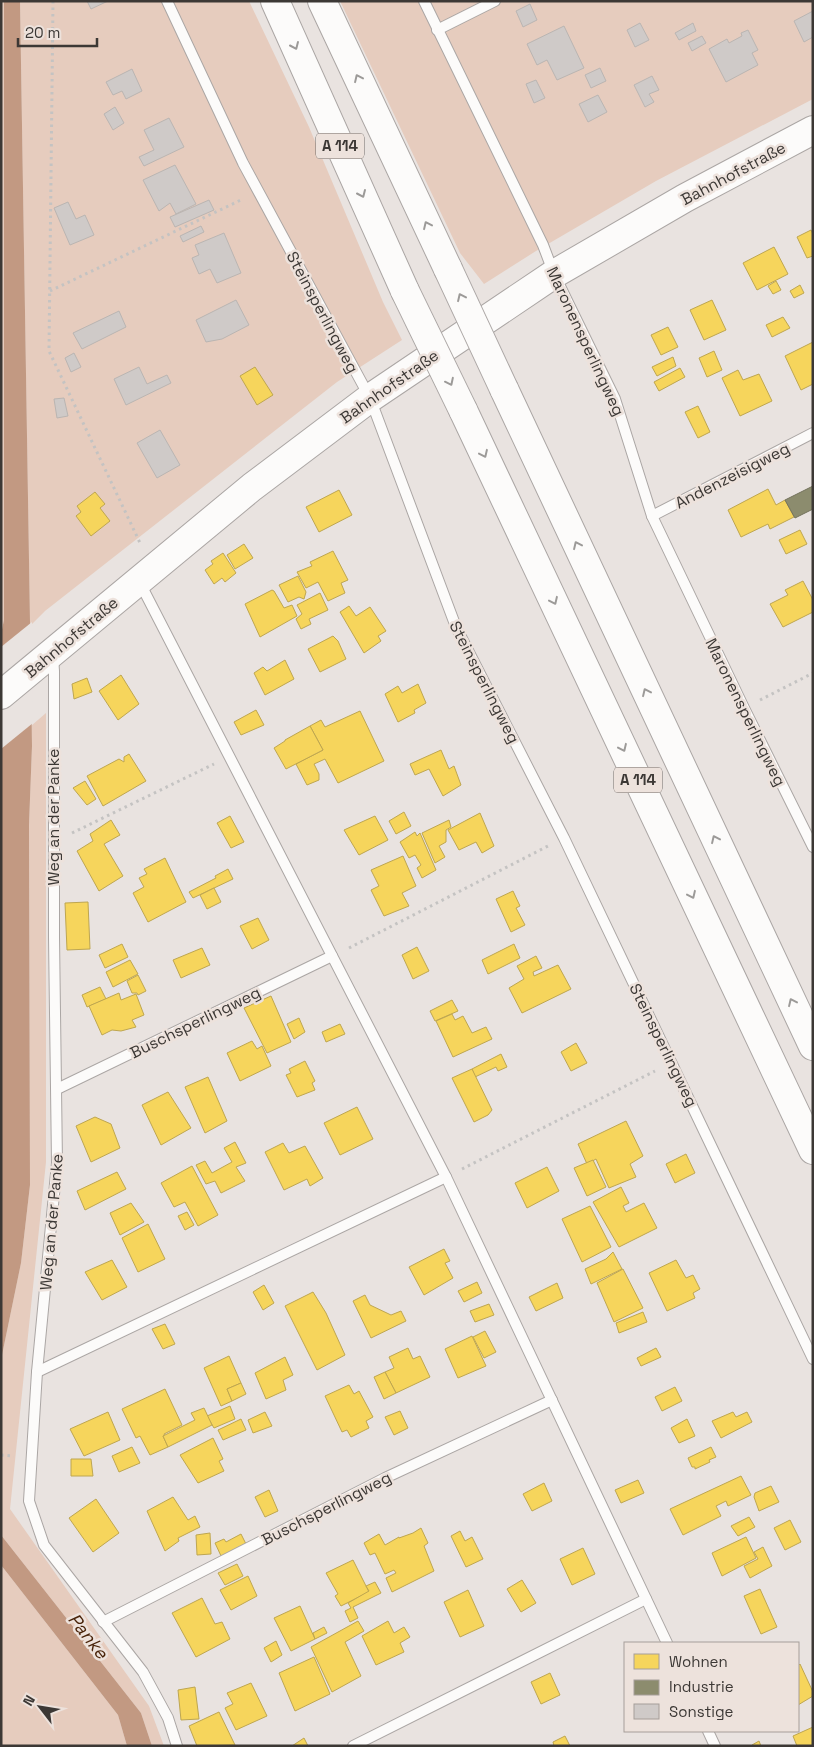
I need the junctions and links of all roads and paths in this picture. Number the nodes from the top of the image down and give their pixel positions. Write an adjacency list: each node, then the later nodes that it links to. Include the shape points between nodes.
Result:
1 (53, 1): 11 (path)
2 (168, 1): 9 (lane, Steinsperlingweg)
3 (275, 1): 29 (main road, A 114, one-way to 29, bridge, via 405,291)
4 (322, 1): 26 (main road, A 114, one-way to 4, bridge)
5 (424, 1): 7 (lane, Maronensperlingweg)
6 (495, 1): 7 (lane)
7 (437, 30): 10 (lane, Maronensperlingweg, via 543,245)
8 (813, 130): 10 (main road, Bahnhofstraße, via 685,198)
9 (259, 192): 11 (path); 12 (lane, Steinsperlingweg)
10 (554, 274): 12 (main road, Bahnhofstraße); 14 (lane, Maronensperlingweg, via 615,399)
11 (50, 291): 15 (path, via 49,351)
12 (370, 398): 16 (main road, Bahnhofstraße, via 252,488); 22 (lane, Steinsperlingweg, via 456,626)
13 (813, 433): 14 (lane, Andenzeisigweg)
14 (652, 516): 20 (lane, Maronensperlingweg)
15 (139, 541)
16 (139, 581): 17 (main road, Bahnhofstraße); 21 (lane)
17 (49, 656): 19 (main road, Bahnhofstraße); 23 (lane, Weg an der Panke, via 54,671)
18 (813, 673): 20 (path)
19 (1, 695)
20 (744, 708): 24 (lane, Maronensperlingweg)
21 (229, 756): 23 (path); 25 (lane)
22 (564, 838): 25 (path); 27 (lane, Steinsperlingweg)
23 (53, 842): 28 (lane, Weg an der Panke)
24 (813, 847)
25 (332, 956): 28 (lane, Buschsperlingweg); 30 (lane)
26 (813, 1046)
27 (672, 1063): 30 (path); 31 (lane, Steinsperlingweg)
28 (57, 1089): 32 (lane, Weg an der Panke, via 57,1164)
29 (813, 1150)
30 (446, 1177): 32 (lane); 33 (lane)
31 (813, 1360)
32 (37, 1372): 35 (lane, Weg an der Panke, via 29,1501 44,1545)
33 (552, 1400): 34 (lane); 35 (lane, Buschsperlingweg, via 385,1478)
34 (646, 1599): 36 (lane); 39 (lane)
35 (103, 1622): 38 (lane, Weg an der Panke, via 143,1672 168,1718)
36 (667, 1642)
37 (708, 1732): 40 (lane)
38 (177, 1746)
39 (353, 1746)
40 (715, 1746)

